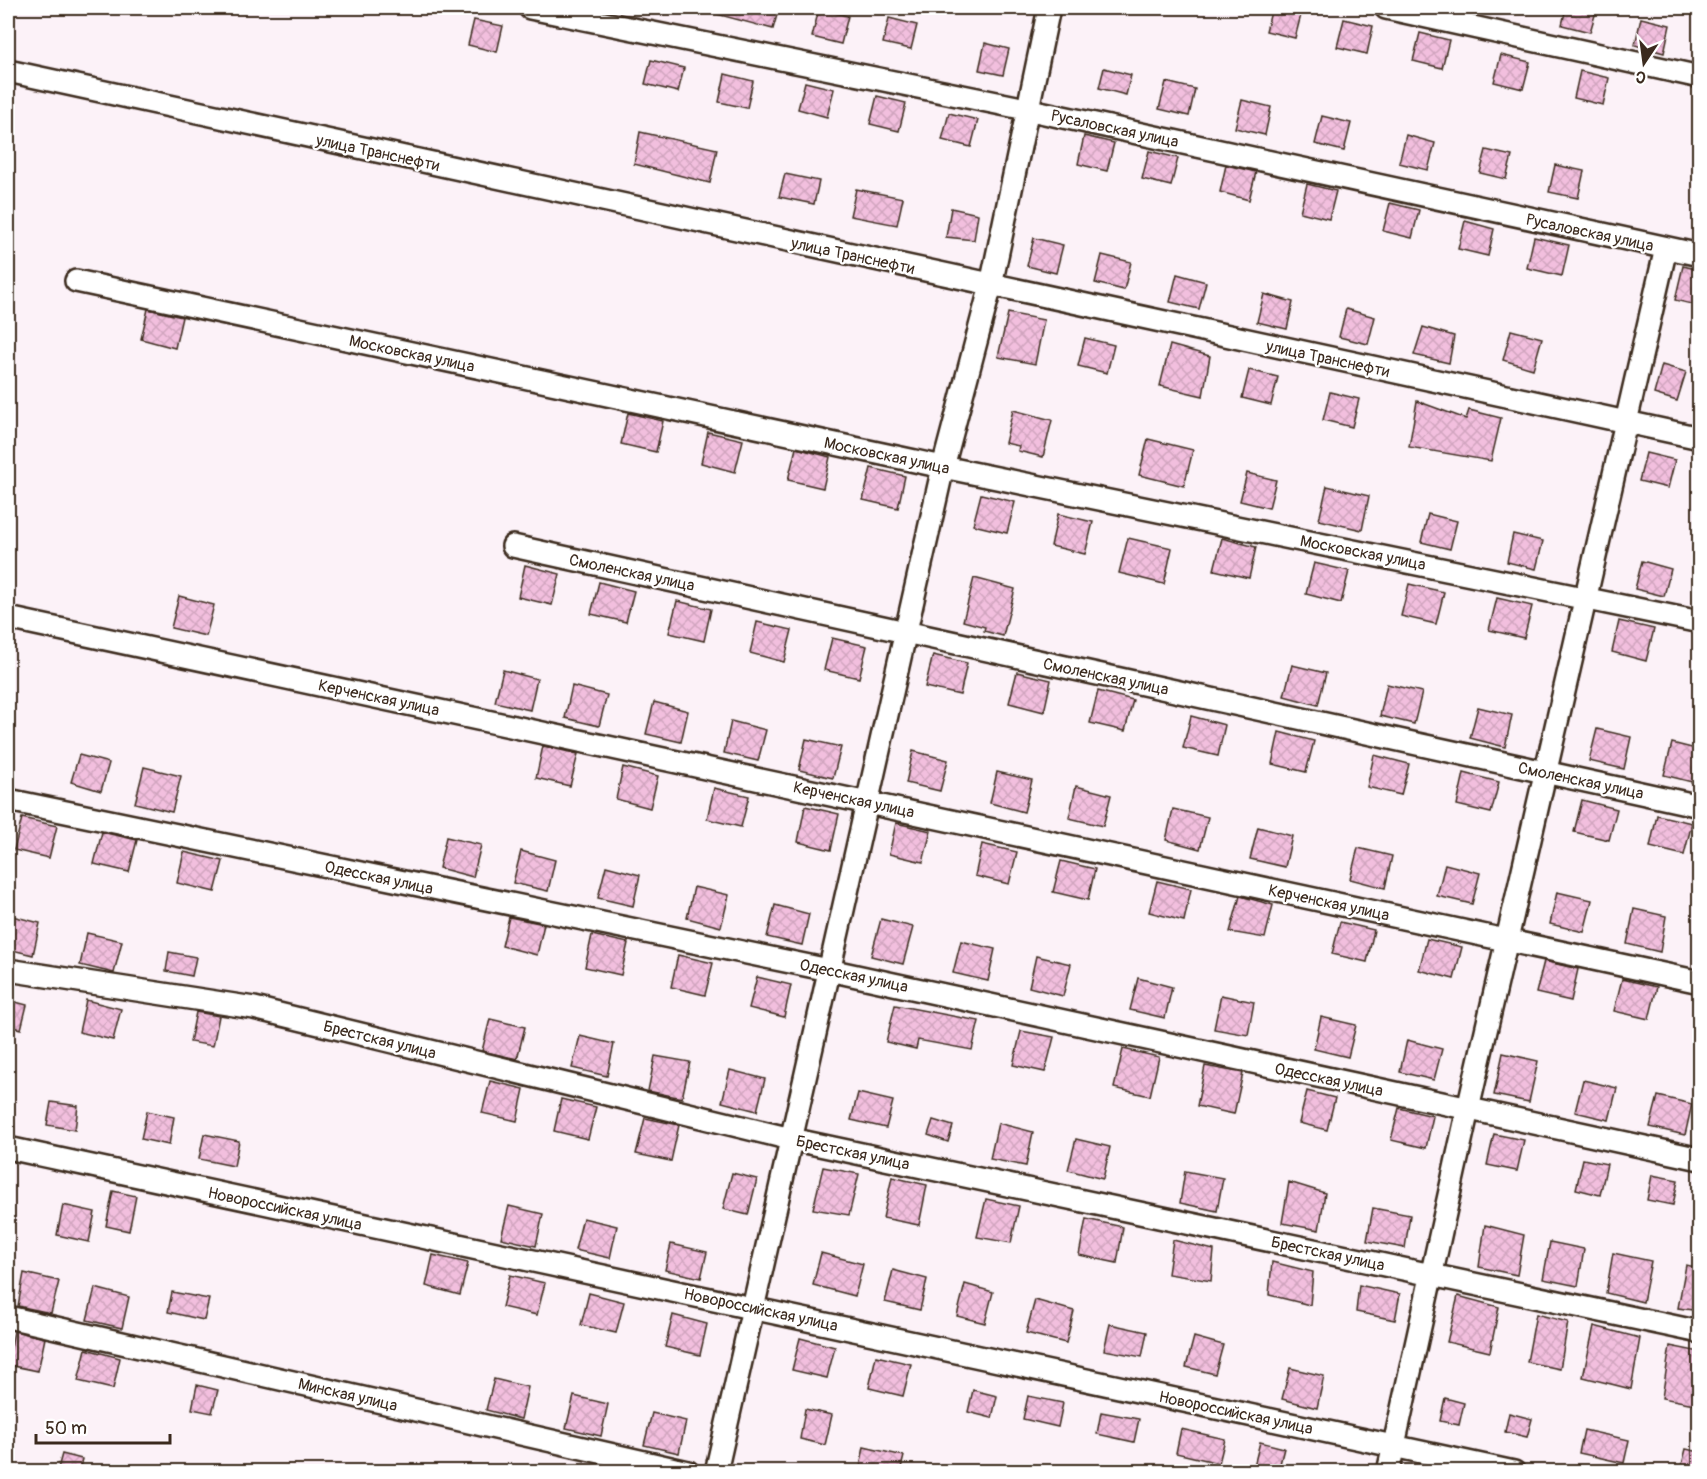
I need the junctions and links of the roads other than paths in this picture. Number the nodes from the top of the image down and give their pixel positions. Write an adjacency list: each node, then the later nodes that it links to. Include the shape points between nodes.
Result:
1 (530, 8): 6 (street, Русаловская улица)
2 (1049, 8): 6 (street)
3 (1386, 8): 5 (street)
4 (8, 71): 10 (street, улица Транснефти)
5 (1700, 77)
6 (1026, 109): 7 (street, Русаловская улица); 10 (street)
7 (1666, 248): 8 (street, Русаловская улица); 11 (street)
8 (1700, 255)
9 (76, 281): 13 (street, Московская улица)
10 (991, 285): 11 (street, улица Транснефти); 13 (street)
11 (1626, 422): 12 (street, улица Транснефти); 15 (street)
12 (1700, 438)
13 (943, 467): 15 (street, Московская улица); 18 (street)
14 (513, 546): 18 (street, Смоленская улица)
15 (1586, 597): 17 (street, Московская улица); 19 (street)
16 (8, 618): 21 (street, Керченская улица)
17 (1700, 622)
18 (906, 632): 19 (street, Смоленская улица); 21 (street)
19 (1546, 772): 22 (street, Смоленская улица); 23 (street)
20 (8, 800): 25 (street, Одесская улица)
21 (868, 802): 23 (street, Керченская улица); 25 (street)
22 (1700, 806)
23 (1507, 940): 26 (street, Керченская улица); 27 (street)
24 (8, 970): 28 (street, Брестская улица, via 254,1008)
25 (830, 970): 27 (street, Одесская улица); 28 (street)
26 (1700, 982)
27 (1468, 1109): 30 (street, Одесская улица); 31 (street)
28 (791, 1139): 31 (street, Брестская улица); 32 (street)
29 (8, 1148): 32 (street, Новороссийская улица)
30 (1700, 1159)
31 (1430, 1275): 34 (street, Брестская улица); 35 (street)
32 (753, 1308): 35 (street, Новороссийская улица); 37 (street)
33 (8, 1317): 36 (street, Минская улица)
34 (1700, 1332)
35 (1393, 1446): 38 (street); 39 (street, Новороссийская улица)
36 (688, 1472)
37 (716, 1472)
38 (1388, 1472)
39 (1514, 1472)

